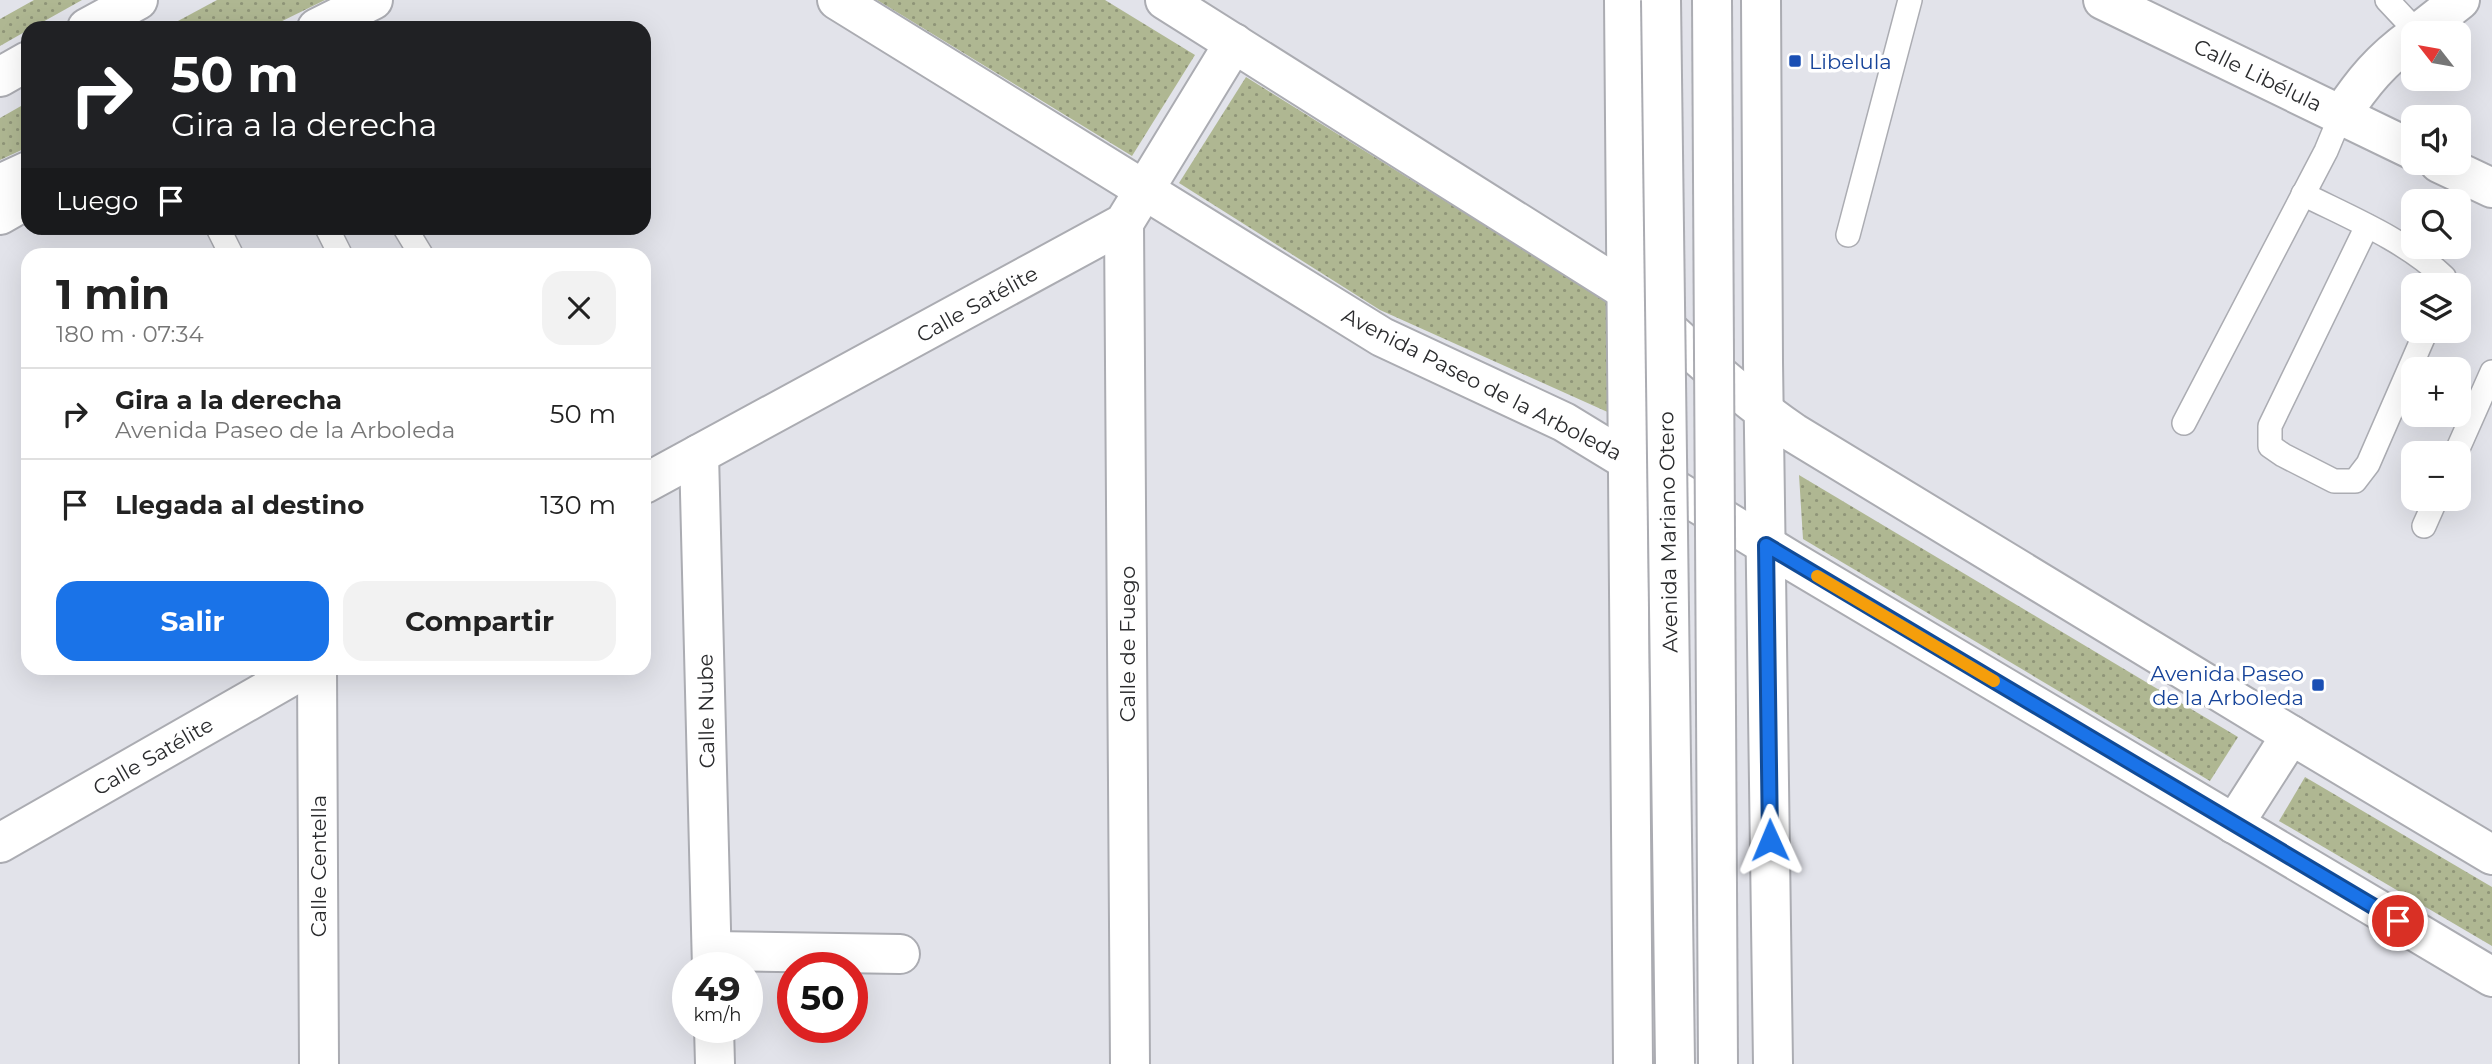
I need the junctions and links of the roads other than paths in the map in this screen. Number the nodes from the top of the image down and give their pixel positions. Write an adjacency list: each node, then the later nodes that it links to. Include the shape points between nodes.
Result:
1 (138, 0): 15 (main road)
2 (373, 0): 16 (main road)
3 (379, 0): 17 (main road)
4 (837, 0): 30 (main road, Avenida Paseo de la Arboleda)
5 (1165, 0): 20 (main road)
6 (1624, 0): 38 (main road, Avenida Mariano Otero)
7 (1661, 0): 67 (main road, Avenida Mariano Otero, bridge)
8 (1674, 0): 39 (main road)
9 (1712, 0): 68 (main road, bridge)
10 (1762, 0): 42 (main road)
11 (1910, 0): 36 (lane)
12 (2104, 0): 24 (main road, Calle Libélula)
13 (2387, 0): 18 (lane)
14 (2460, 0): 19 (main road)
15 (100, 21)
16 (331, 21)
17 (342, 21)
18 (2407, 21)
19 (2433, 21)
20 (1234, 43): 30 (main road); 38 (main road)
21 (2401, 46): 24 (main road, via 2370,75)
22 (21, 65): 23 (main road)
23 (0, 77)
24 (2341, 116): 25 (main road, Calle Libélula); 31 (lane)
25 (2401, 144)
26 (21, 174): 28 (main road)
27 (2464, 175): 29 (main road)
28 (0, 184)
29 (2492, 188)
30 (1143, 189): 34 (main road); 46 (main road, Avenida Paseo de la Arboleda, via 1382,337 1564,422)
31 (2303, 194): 35 (lane); 43 (lane)
32 (21, 203): 33 (main road)
33 (0, 215)
34 (1125, 223): 45 (main road, Calle Satélite); 65 (main road, Calle de Fuego)
35 (2367, 226): 37 (lane); 40 (lane, via 2270,426 2270,446 2334,481 2355,481 2368,464)
36 (1848, 235)
37 (2440, 273)
38 (1625, 289): 39 (main road); 46 (main road, Avenida Mariano Otero)
39 (1682, 343): 42 (main road); 48 (main road)
40 (2421, 343)
41 (2492, 372): 44 (lane)
42 (1764, 412): 51 (main road); 54 (main road)
43 (2184, 423)
44 (2461, 441)
45 (699, 454): 47 (main road, Calle Satélite); 58 (main road, Calle Nube)
46 (1628, 459): 48 (main road, Avenida Paseo de la Arboleda); 66 (main road, Avenida Mariano Otero)
47 (651, 480)
48 (1681, 492): 51 (main road, Avenida Paseo de la Arboleda)
49 (2431, 511): 50 (lane)
50 (2424, 526)
51 (1766, 545): 55 (main road, Avenida Paseo de la Arboleda); 69 (main road)
52 (294, 675): 56 (main road, Calle Satélite)
53 (317, 675): 63 (main road, Calle Centella)
54 (2291, 736): 55 (main road); 57 (main road)
55 (2234, 824): 61 (main road, Avenida Paseo de la Arboleda)
56 (0, 843)
57 (2492, 855)
58 (712, 952)
59 (900, 954): 60 (main road)
60 (763, 958)
61 (2492, 977)
62 (714, 1043): 64 (main road)
63 (319, 1064)
64 (715, 1064)
65 (1130, 1064)
66 (1633, 1064)
67 (1675, 1064)
68 (1718, 1064)
69 (1773, 1064)

